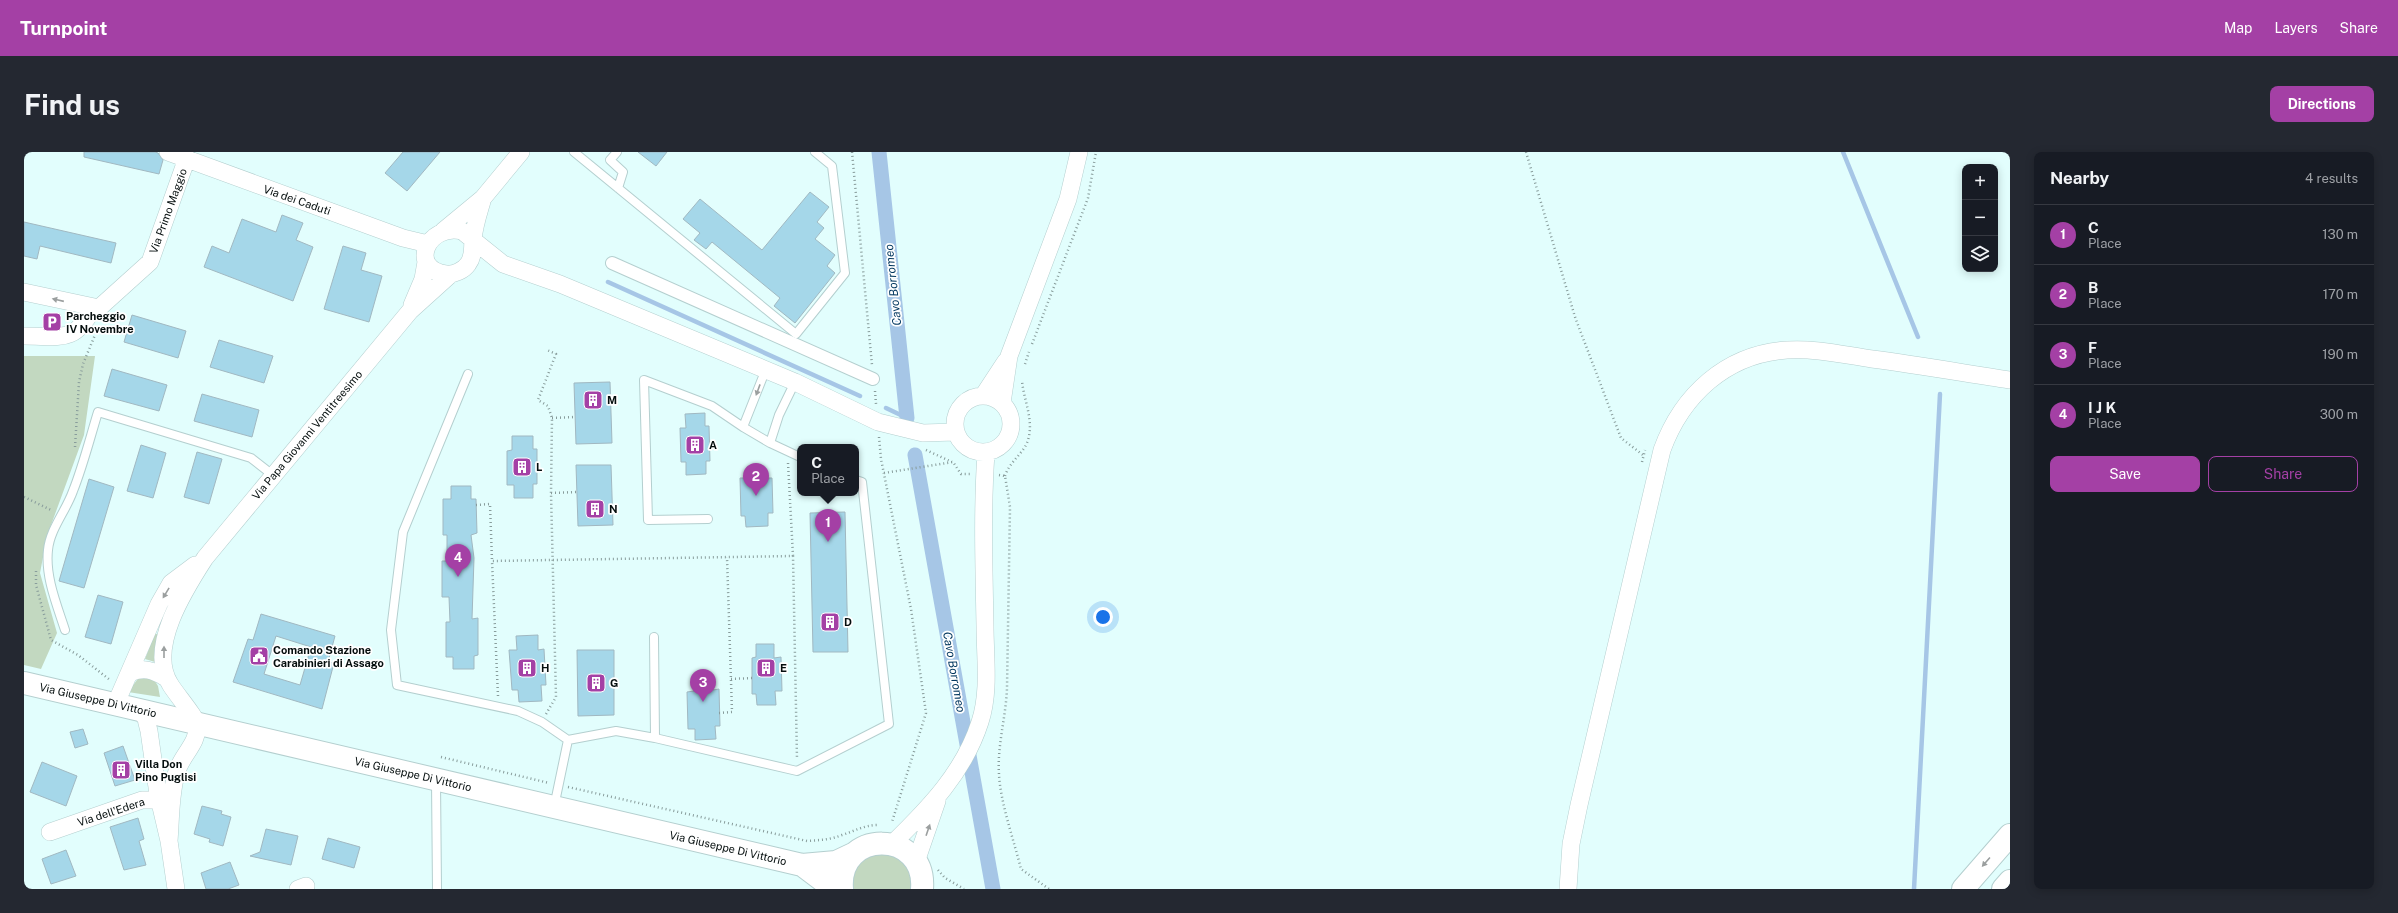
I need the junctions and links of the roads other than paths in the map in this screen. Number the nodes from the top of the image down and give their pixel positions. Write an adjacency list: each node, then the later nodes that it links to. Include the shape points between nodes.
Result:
1 (168, 152): 7 (street, Via dei Caduti)
2 (521, 152): 9 (street)
3 (574, 152): 8 (lane)
4 (617, 152): 8 (lane, via 610,160 623,172)
5 (815, 152): 8 (lane, via 832,166 845,273 796,334)
6 (1079, 152): 21 (street, via 1068,199)
7 (189, 155): 12 (street, Via dei Caduti, via 265,188 403,238); 18 (street, Via Primo Maggio, via 150,262 98,308)
8 (618, 188)
9 (483, 198): 10 (street); 11 (street)
10 (443, 231): 11 (street, via 462,231); 12 (street, via 432,237)
11 (473, 241): 15 (street); 16 (street, via 468,264)
12 (428, 244): 13 (street)
13 (426, 262): 16 (street, via 438,273); 19 (street, Via Papa Giovanni Ventitreesimo, via 423,279)
14 (612, 263): 24 (street)
15 (504, 264): 16 (street); 22 (street, via 560,284)
16 (456, 272): 19 (street, Via Papa Giovanni Ventitreesimo)
17 (24, 292): 18 (street, one-way to 17)
18 (93, 308): 20 (street, via 78,330 69,336)
19 (410, 311): 34 (street, Via Papa Giovanni Ventitreesimo)
20 (24, 336)
21 (1009, 356): 27 (street); 28 (street)
22 (766, 370): 26 (street); 29 (lane, one-way to 29)
23 (468, 374): 47 (lane, via 403,532 391,630 397,685 518,711 542,722)
24 (873, 379)
25 (2010, 380): 66 (street, via 1814,351 1786,350 1756,356 1731,366 1700,388 1683,406 1667,436 1660,458 1579,805 1571,844)
26 (795, 382): 30 (street, via 892,427 923,433); 31 (lane)
27 (983, 396): 28 (street); 30 (street, via 966,401 960,408 956,415)
28 (1002, 403): 32 (street, via 1011,419 1011,429 1002,445)
29 (742, 427): 31 (lane); 36 (lane, via 712,406 644,380 648,520)
30 (955, 432): 32 (street, via 967,448)
31 (770, 442): 33 (lane)
32 (986, 453): 51 (street, via 983,495 986,681 979,724 952,778)
33 (797, 456)
34 (274, 476): 37 (street, Via Papa Giovanni Ventitreesimo); 38 (lane, via 251,458 98,412 73,492 48,549 54,594)
35 (859, 481): 46 (lane, via 862,482 889,724 797,771)
36 (708, 519)
37 (205, 558): 40 (street, Via Papa Giovanni Ventitreesimo, one-way to 40, via 171,583 159,604); 41 (street, Via Papa Giovanni Ventitreesimo, one-way to 37, via 164,642 186,587)
38 (65, 630)
39 (654, 637): 46 (lane)
40 (130, 673): 41 (street, via 144,669 153,670); 43 (street, Via Papa Giovanni Ventitreesimo)
41 (166, 678): 45 (street)
42 (24, 683): 43 (main road, Via Giuseppe Di Vittorio)
43 (116, 703): 44 (main road, Via Giuseppe Di Vittorio)
44 (140, 709): 45 (main road, Via Giuseppe Di Vittorio); 48 (street, via 146,719)
45 (197, 723): 49 (street, via 194,742); 50 (main road, Via Giuseppe Di Vittorio)
46 (655, 738): 47 (lane, via 616,731)
47 (568, 740): 53 (lane)
48 (152, 748): 49 (street, via 159,757); 52 (street)
49 (182, 758): 52 (street)
50 (436, 780): 53 (main road, Via Giuseppe Di Vittorio); 62 (lane)
51 (938, 798): 54 (street); 59 (street, one-way to 51)
52 (166, 800): 55 (street, Via dell'Edera, via 142,800); 61 (street)
53 (554, 807): 58 (main road, Via Giuseppe Di Vittorio)
54 (888, 831): 57 (main road, Via Giuseppe Di Vittorio); 59 (main road, via 907,851)
55 (50, 832)
56 (2010, 835): 67 (main road, one-way to 67)
57 (854, 853): 58 (main road, Via Giuseppe Di Vittorio, via 836,862); 64 (main road, via 842,874)
58 (802, 865): 63 (main road, Via Giuseppe Di Vittorio)
59 (919, 873): 65 (main road)
60 (2010, 881): 68 (main road)
61 (176, 889)
62 (437, 889)
63 (834, 889)
64 (842, 889)
65 (940, 889)
66 (1568, 889)
67 (1963, 889)
68 (2003, 889)

